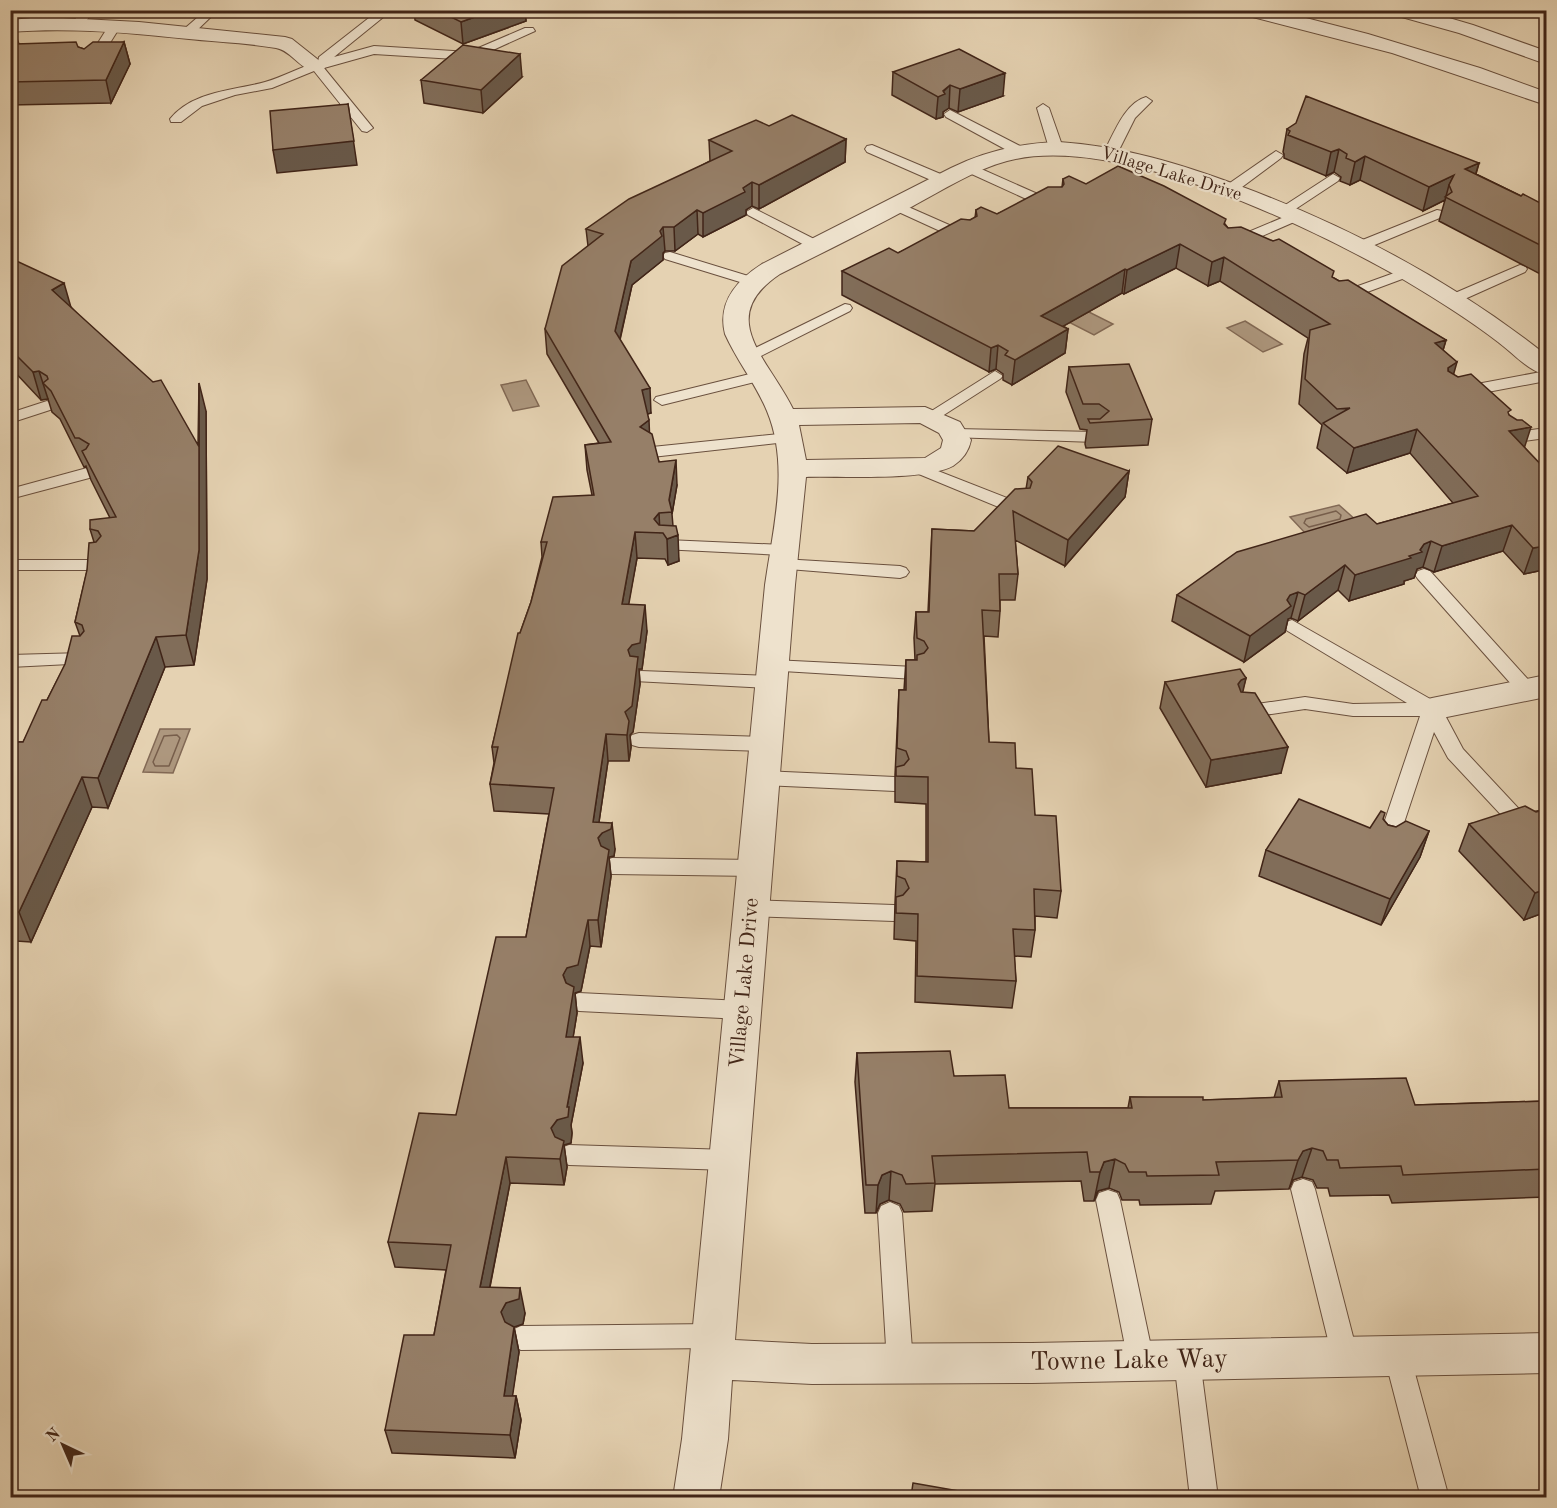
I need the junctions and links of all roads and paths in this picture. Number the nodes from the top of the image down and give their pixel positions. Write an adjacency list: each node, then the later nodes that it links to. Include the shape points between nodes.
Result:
1 (213, 10): 10 (lane)
2 (387, 10): 13 (lane)
3 (1248, 10): 14 (street, via 1385,45)
4 (1398, 10): 11 (street)
5 (37, 17): 6 (street); 7 (street)
6 (83, 18): 8 (street)
7 (10, 26)
8 (114, 27): 10 (street); 12 (lane)
9 (529, 31): 13 (lane, via 471,56 374,50)
10 (187, 33): 13 (street, via 285,43)
11 (1546, 58)
12 (90, 64)
13 (316, 66): 18 (lane, via 268,85 198,103); 19 (lane)
14 (1546, 99)
15 (1146, 101): 23 (lane, via 1130,116)
16 (1043, 108): 21 (lane)
17 (950, 114): 22 (lane)
18 (176, 119)
19 (367, 128)
20 (872, 148): 27 (lane)
21 (1056, 148): 22 (street, Village Lake Drive); 23 (street, Village Lake Drive)
22 (1019, 152): 25 (street, Village Lake Drive)
23 (1110, 154): 28 (street, Village Lake Drive)
24 (1276, 155): 28 (lane)
25 (970, 168): 27 (street, Village Lake Drive); 30 (lane)
26 (1332, 178): 32 (lane)
27 (945, 181): 29 (street, Village Lake Drive)
28 (1229, 190): 32 (street, Village Lake Drive)
29 (897, 206): 34 (lane); 35 (street, Village Lake Drive)
30 (1053, 206)
31 (753, 212): 35 (lane)
32 (1289, 214): 36 (lane); 37 (street, Village Lake Drive)
33 (1437, 214): 37 (lane)
34 (967, 238)
35 (817, 246): 41 (street, Village Lake Drive)
36 (1229, 246)
37 (1360, 246): 40 (street, Village Lake Drive)
38 (670, 256): 41 (lane)
39 (1520, 269): 43 (lane)
40 (1408, 272): 42 (lane); 43 (street, Village Lake Drive)
41 (753, 282): 45 (street, Village Lake Drive, via 740,298 735,314 736,330)
42 (1335, 299)
43 (1453, 299): 46 (street, Village Lake Drive)
44 (845, 308): 45 (lane)
45 (750, 356): 47 (street, Village Lake Drive)
46 (1546, 367)
47 (762, 376): 51 (lane); 59 (street, Village Lake Drive)
48 (995, 376): 53 (lane)
49 (1546, 376): 50 (lane)
50 (1450, 394)
51 (662, 400)
52 (47, 406): 54 (lane)
53 (930, 417): 56 (street); 59 (street, via 917,414)
54 (10, 418)
55 (1546, 433): 58 (lane)
56 (955, 434): 57 (lane); 61 (street, via 956,446 947,458)
57 (1095, 437)
58 (1510, 438)
59 (788, 441): 60 (lane); 61 (street); 66 (street, Village Lake Drive)
60 (652, 452)
61 (915, 467): 64 (lane)
62 (87, 473): 63 (lane)
63 (10, 494)
64 (1018, 509)
65 (667, 545): 66 (lane)
66 (783, 557): 69 (lane); 75 (street, Village Lake Drive)
67 (10, 565): 68 (lane)
68 (99, 565)
69 (900, 572)
70 (1424, 575): 77 (lane)
71 (1292, 626): 78 (lane)
72 (83, 659): 73 (lane)
73 (10, 661)
74 (915, 673): 75 (lane)
75 (772, 674): 76 (lane); 81 (street, Village Lake Drive)
76 (641, 677)
77 (1537, 688): 78 (street)
78 (1432, 709): 79 (lane, via 1353,710 1305,703); 83 (lane, via 1455,753); 84 (lane)
79 (1244, 712)
80 (639, 740): 81 (lane)
81 (764, 761): 82 (lane); 86 (street, Village Lake Drive)
82 (895, 784)
83 (1526, 829)
84 (1388, 844)
85 (612, 866): 86 (lane)
86 (754, 868): 87 (street, Village Lake Drive)
87 (751, 908): 88 (lane); 90 (street, Village Lake Drive)
88 (894, 913)
89 (579, 1002): 90 (lane)
90 (742, 1010): 92 (street, Village Lake Drive)
91 (569, 1155): 92 (lane)
92 (729, 1160): 97 (street, Village Lake Drive)
93 (1303, 1189): 100 (lane)
94 (1108, 1200): 102 (lane)
95 (890, 1213): 103 (lane)
96 (521, 1338): 97 (lane)
97 (712, 1348): 103 (street, Towne Lake Way, via 812,1364); 104 (street, Village Lake Drive)
98 (1546, 1353): 99 (street, Towne Lake Way)
99 (1397, 1355): 100 (street, Towne Lake Way); 106 (lane)
100 (1346, 1356): 101 (street, Towne Lake Way)
101 (1187, 1360): 102 (street, Towne Lake Way); 105 (lane)
102 (1141, 1361): 103 (street, Towne Lake Way)
103 (900, 1363)
104 (696, 1497)
105 (1204, 1497)
106 (1435, 1497)

